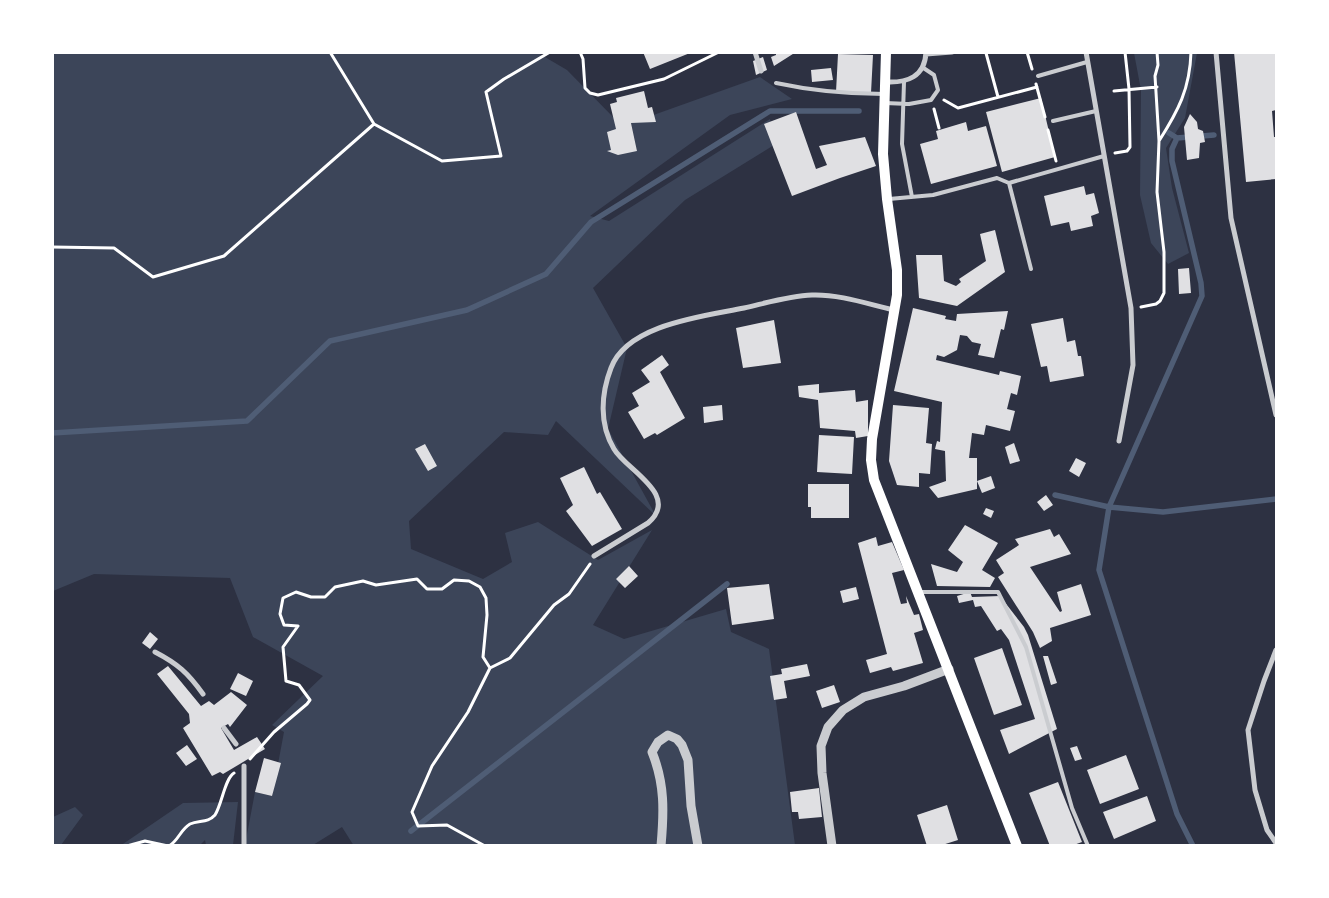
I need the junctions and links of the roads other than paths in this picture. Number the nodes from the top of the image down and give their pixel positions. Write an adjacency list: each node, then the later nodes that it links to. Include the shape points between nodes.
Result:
1 (755, 52): 9 (street)
2 (886, 52): 11 (main road)
3 (952, 52): 6 (street)
4 (1086, 52): 7 (street)
5 (1216, 52): 24 (street, via 1231,218)
6 (926, 53): 8 (street)
7 (1087, 62): 10 (lane); 16 (street)
8 (922, 67): 12 (street); 15 (lane, via 934,75 938,90 932,100)
9 (760, 71)
10 (1038, 76)
11 (885, 82): 12 (street); 14 (main road)
12 (904, 82): 15 (lane)
13 (776, 84): 14 (lane)
14 (884, 99): 15 (lane); 21 (main road, via 883,154)
15 (903, 104): 20 (lane, via 902,144)
16 (1096, 111): 17 (lane); 18 (street)
17 (1053, 121)
18 (1104, 156): 19 (lane); 25 (street, via 1131,308 1133,365)
19 (1009, 183): 20 (lane, via 997,178 933,195); 22 (lane)
20 (912, 197): 21 (lane)
21 (887, 199): 23 (main road, via 897,270)
22 (1031, 269)
23 (894, 310): 26 (street, via 825,296 797,297 664,325 624,349 611,366 608,377 603,404 605,429 620,458 652,485 658,502 657,511 648,523); 27 (main road, via 871,460 874,480)
24 (1276, 415)
25 (1119, 441)
26 (594, 556)
27 (918, 592): 30 (main road); 41 (lane, via 998,592 1026,647 1072,808)
28 (1276, 650): 35 (street, via 1248,730 1255,790 1267,830)
29 (155, 652): 31 (street, via 174,662)
30 (949, 669): 39 (street, via 864,697 843,710 828,727 821,746); 40 (main road)
31 (203, 694)
32 (224, 728): 33 (street)
33 (236, 744)
34 (244, 766): 36 (street)
35 (1276, 843)
36 (244, 846)
37 (661, 846): 38 (street, via 663,792 652,752 668,735 682,745 688,760)
38 (698, 846)
39 (832, 846)
40 (1017, 846)
41 (1088, 846)

